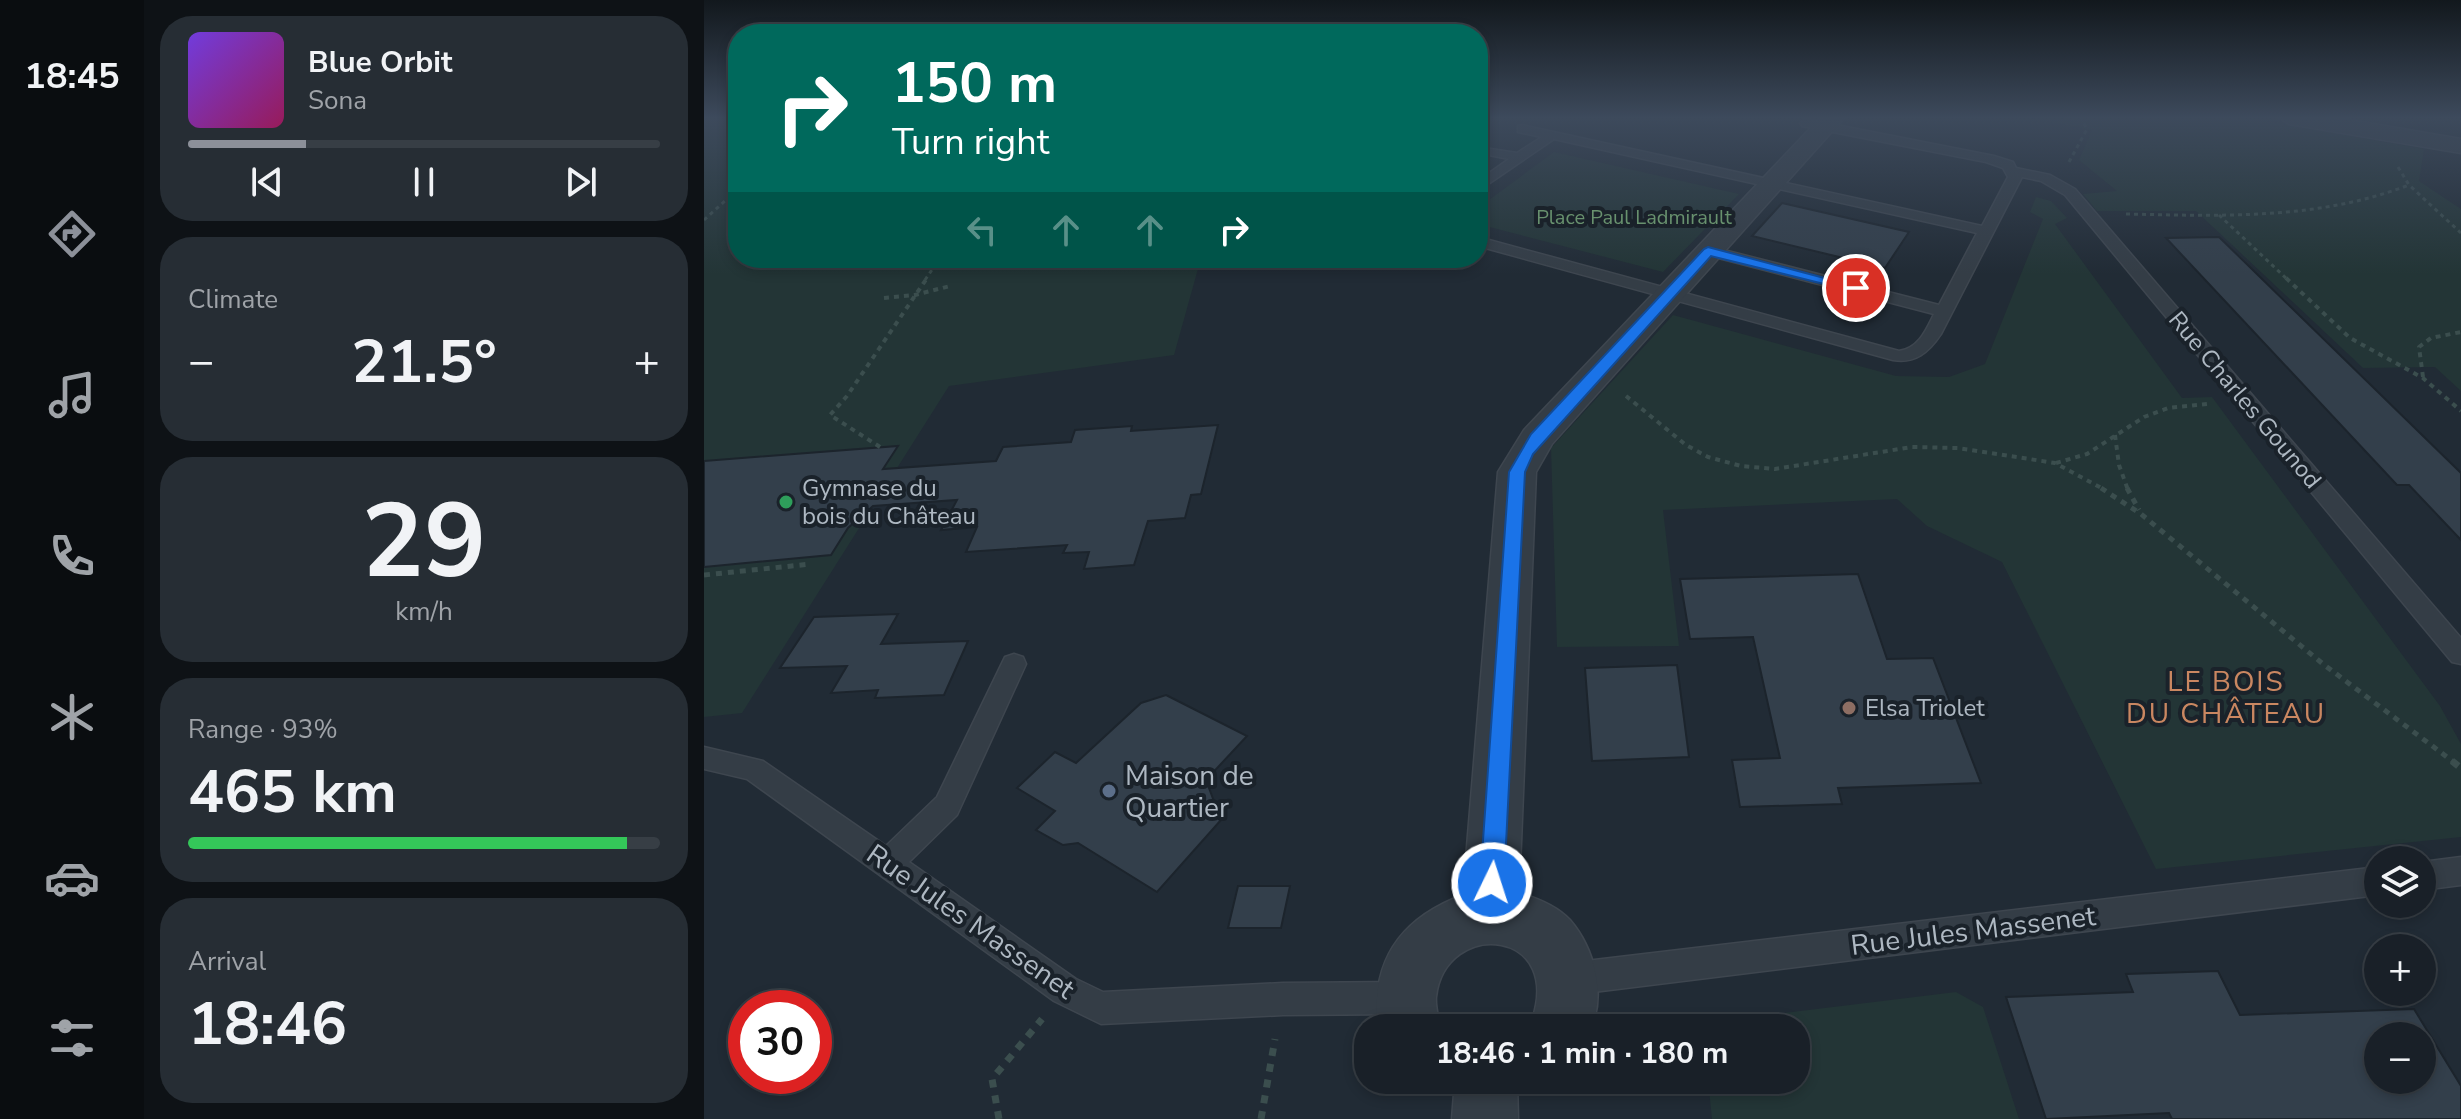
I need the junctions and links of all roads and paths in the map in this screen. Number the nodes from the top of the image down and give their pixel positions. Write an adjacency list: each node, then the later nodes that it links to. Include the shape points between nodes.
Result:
1 (1727, 169): 5 (lane)
2 (1783, 169): 5 (street)
3 (2399, 169): 6 (path)
4 (2013, 171): 9 (lane, Rue Charles Gounod, via 2058,184); 13 (lane, via 2015,177)
5 (1771, 184): 13 (lane); 16 (street)
6 (2409, 185): 11 (path, via 2369,199 2297,211); 14 (path)
7 (728, 198): 12 (path)
8 (2122, 204): 10 (path)
9 (2088, 214): 10 (path); 26 (lane, Rue Charles Gounod)
10 (2132, 214): 11 (path)
11 (2219, 215): 25 (path, via 2350,338)
12 (704, 220)
13 (1986, 231): 22 (lane)
14 (2461, 233)
15 (1488, 244): 19 (lane)
16 (1708, 251): 19 (street); 22 (lane)
17 (933, 268): 20 (path)
18 (950, 286): 20 (path)
19 (1669, 293): 22 (lane, via 1910,356 1923,349); 24 (street)
20 (915, 295): 21 (path); 29 (path, via 830,415)
21 (884, 298)
22 (1944, 311)
23 (2461, 332): 25 (path, via 2431,338 2419,347)
24 (1608, 360): 30 (path, via 1628,400 1686,445 1741,466 1807,466 1912,447 1958,448); 42 (street, via 1537,438 1517,472)
25 (2423, 378): 27 (path)
26 (2249, 405): 28 (path, via 2168,408); 34 (lane, Rue Charles Gounod)
27 (2461, 411)
28 (2115, 435): 30 (path, via 2087,454); 31 (path, via 2124,486)
29 (880, 447)
30 (2055, 463): 31 (path)
31 (2141, 514): 37 (path, via 2323,664)
32 (811, 564): 33 (path)
33 (704, 575)
34 (2461, 655)
35 (1014, 664): 38 (lane, via 947,806)
36 (704, 758): 38 (lane, Rue Jules Massenet, via 754,769)
37 (2461, 768)
38 (887, 864): 43 (lane, Rue Jules Massenet)
39 (2461, 871): 40 (lane)
40 (2436, 874)
41 (2364, 883): 45 (lane, Rue Jules Massenet)
42 (1490, 914): 45 (street, via 1518,918 1542,931 1559,952); 46 (street, via 1459,921 1433,939 1414,965)
43 (1065, 990): 44 (lane, Rue Jules Massenet, via 1101,1008); 47 (path, via 992,1079)
44 (1283, 999): 46 (lane, Rue Jules Massenet); 48 (path)
45 (1564, 1004)
46 (1407, 1013)
47 (999, 1119)
48 (1261, 1119)

